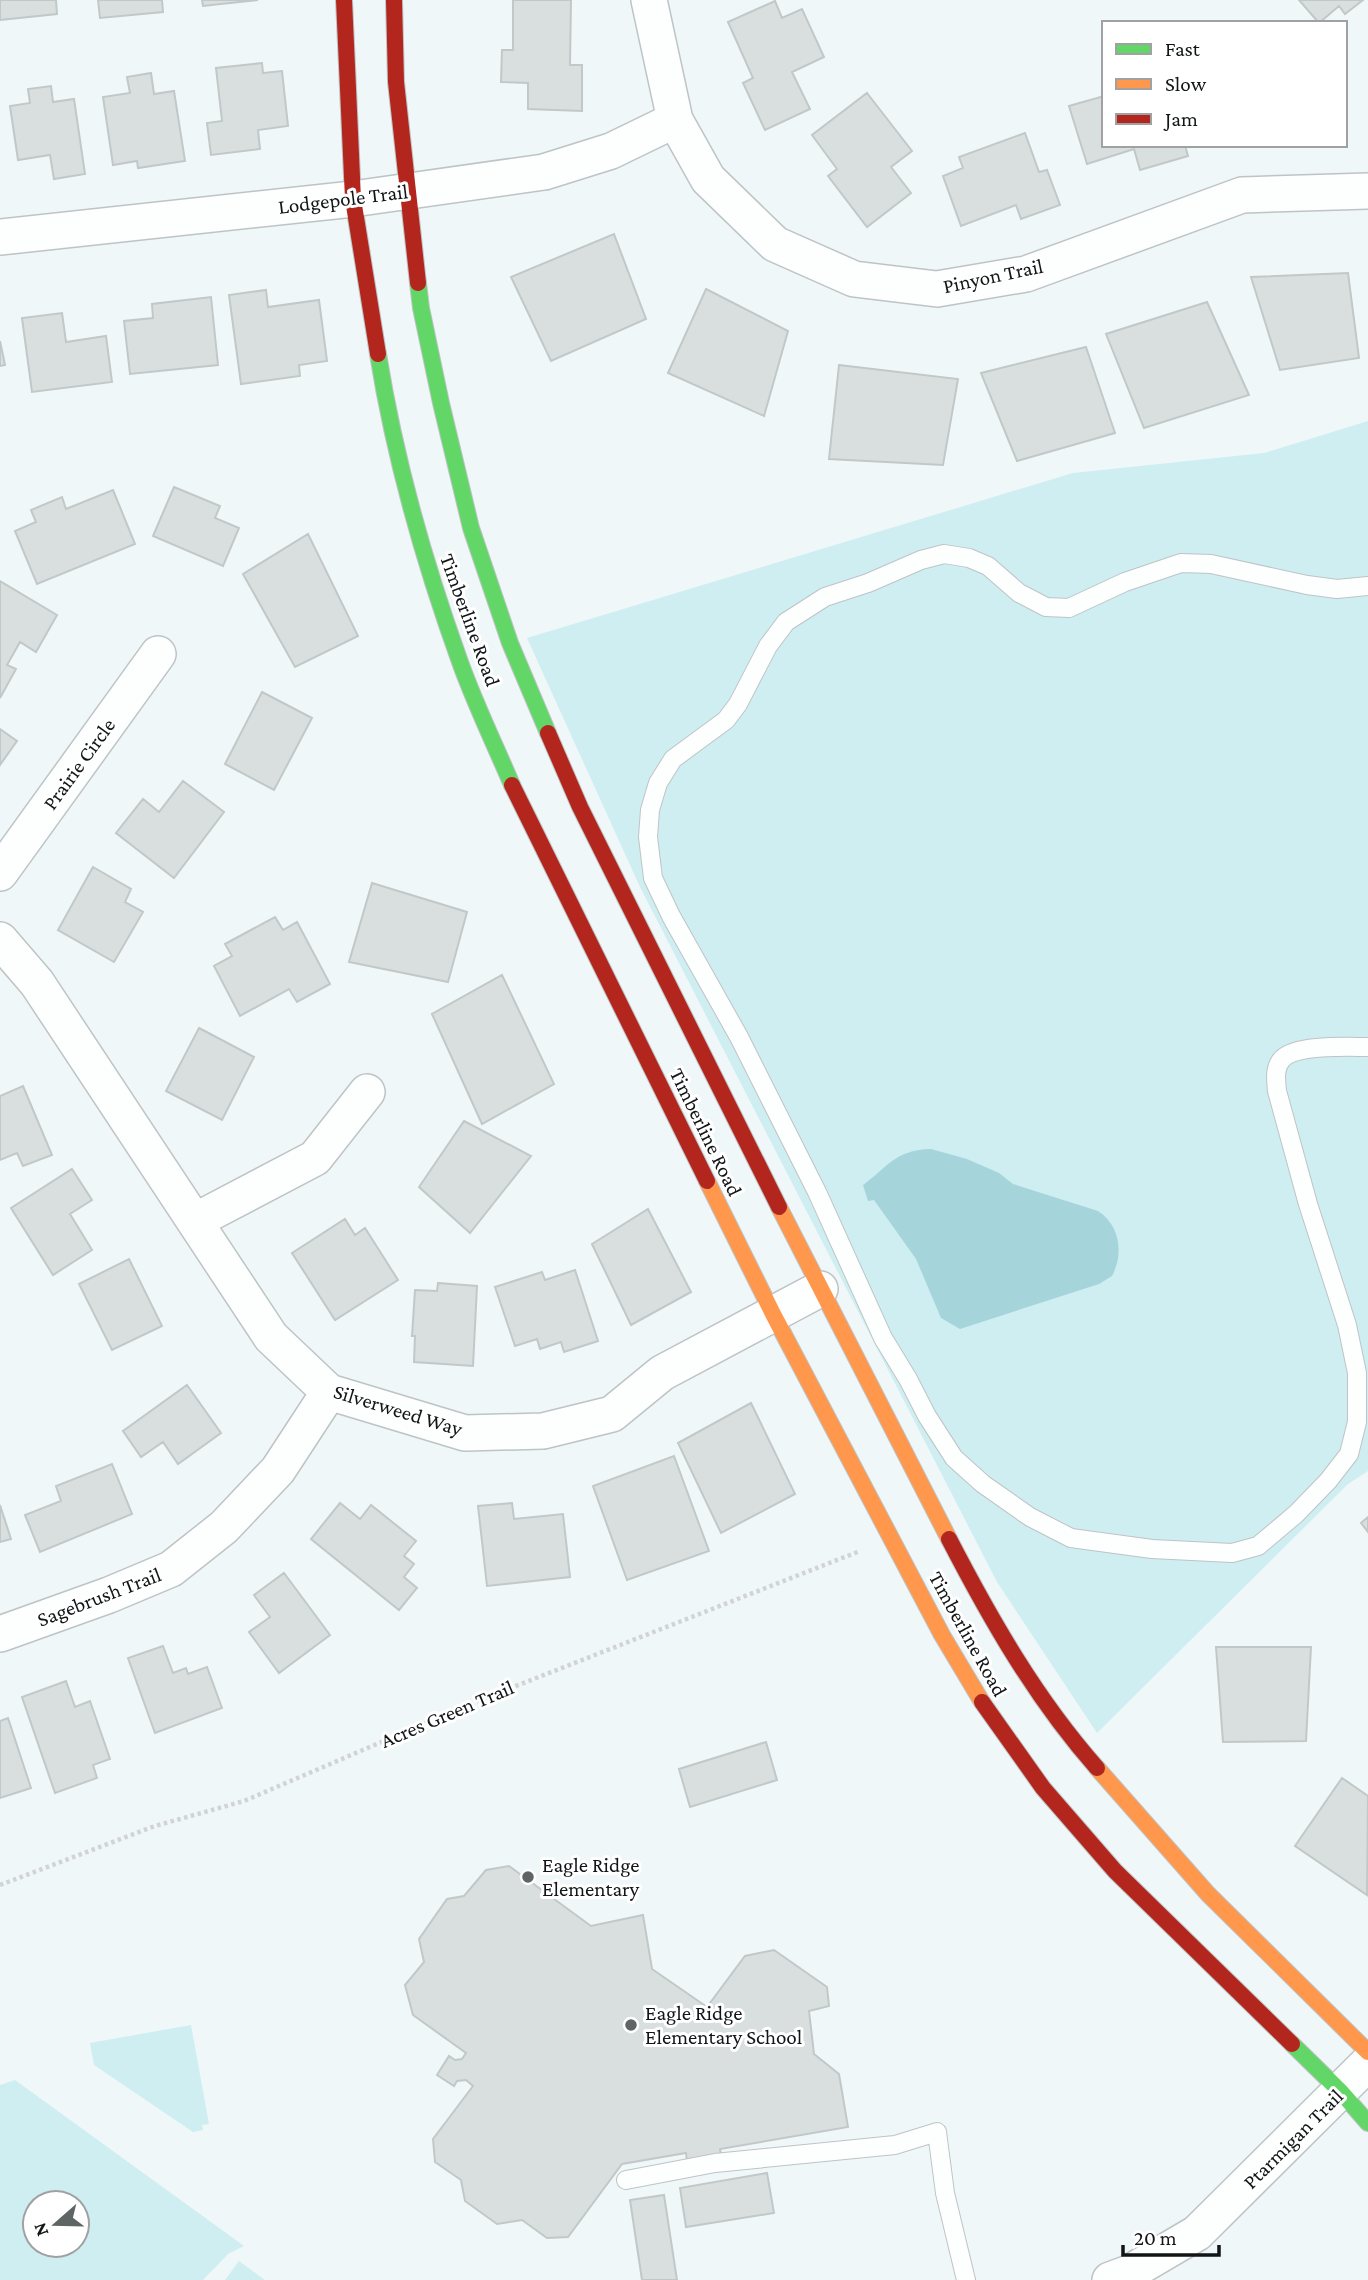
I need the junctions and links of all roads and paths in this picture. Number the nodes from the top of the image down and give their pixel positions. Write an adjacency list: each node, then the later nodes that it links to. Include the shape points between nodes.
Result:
1 (344, 0): 7 (street, Timberline Road)
2 (394, 0): 5 (street, Timberline Road, via 396,82)
3 (649, 0): 4 (street, Pinyon Trail)
4 (675, 120): 5 (street, Lodgepole Trail, via 611,151 544,172); 6 (street, Pinyon Trail, via 708,179 775,244 854,279 937,289 1026,274 1242,195)
5 (407, 191): 7 (street, Lodgepole Trail); 16 (street, Timberline Road, via 421,308 441,403 471,528 510,643 580,807)
6 (1368, 191)
7 (353, 199): 8 (street, Lodgepole Trail); 17 (street, Timberline Road, via 388,415 419,540 461,665 518,800)
8 (0, 237)
9 (1368, 586): 13 (lane, via 1337,589 1211,564 1181,563 1069,608 1046,607 969,558 944,554 920,560 825,597 786,622 726,720 673,759 658,783 648,837 653,878 671,916 739,1037 883,1338 927,1416 954,1458 983,1484 1030,1517 1071,1538 1232,1553 1258,1546 1304,1506 1349,1454 1357,1422 1357,1373 1275,1074 1282,1059 1297,1051)
10 (158, 654): 11 (street, Prairie Circle)
11 (0, 873)
12 (0, 940): 15 (street, Silverweed Way, via 37,983)
13 (1368, 1047)
14 (367, 1093): 15 (street, via 315,1158)
15 (195, 1221): 18 (street, Silverweed Way, via 271,1337)
16 (820, 1289): 17 (street, Silverweed Way); 22 (street, Timberline Road, via 986,1611 1040,1694 1089,1759 1208,1894)
17 (773, 1314): 18 (street, Silverweed Way, via 662,1373 612,1413 543,1431 465,1433); 19 (street, Timberline Road)
18 (329, 1392): 20 (street, Sagebrush Trail, via 278,1470 224,1527 171,1569)
19 (892, 1539): 21 (path, Acres Green Trail, via 470,1704 244,1801 155,1826); 24 (street, Timberline Road, via 990,1716 1043,1788 1115,1871)
20 (0, 1633)
21 (0, 1885)
22 (1368, 2052)
23 (1368, 2063): 24 (street, Ptarmigan Trail)
24 (1341, 2092): 25 (street, Timberline Road); 28 (street, Ptarmigan Trail, via 1198,2233)
25 (1368, 2123)
26 (626, 2180): 27 (lane, via 715,2163 895,2145 937,2132 945,2193)
27 (966, 2280)
28 (1110, 2280)

